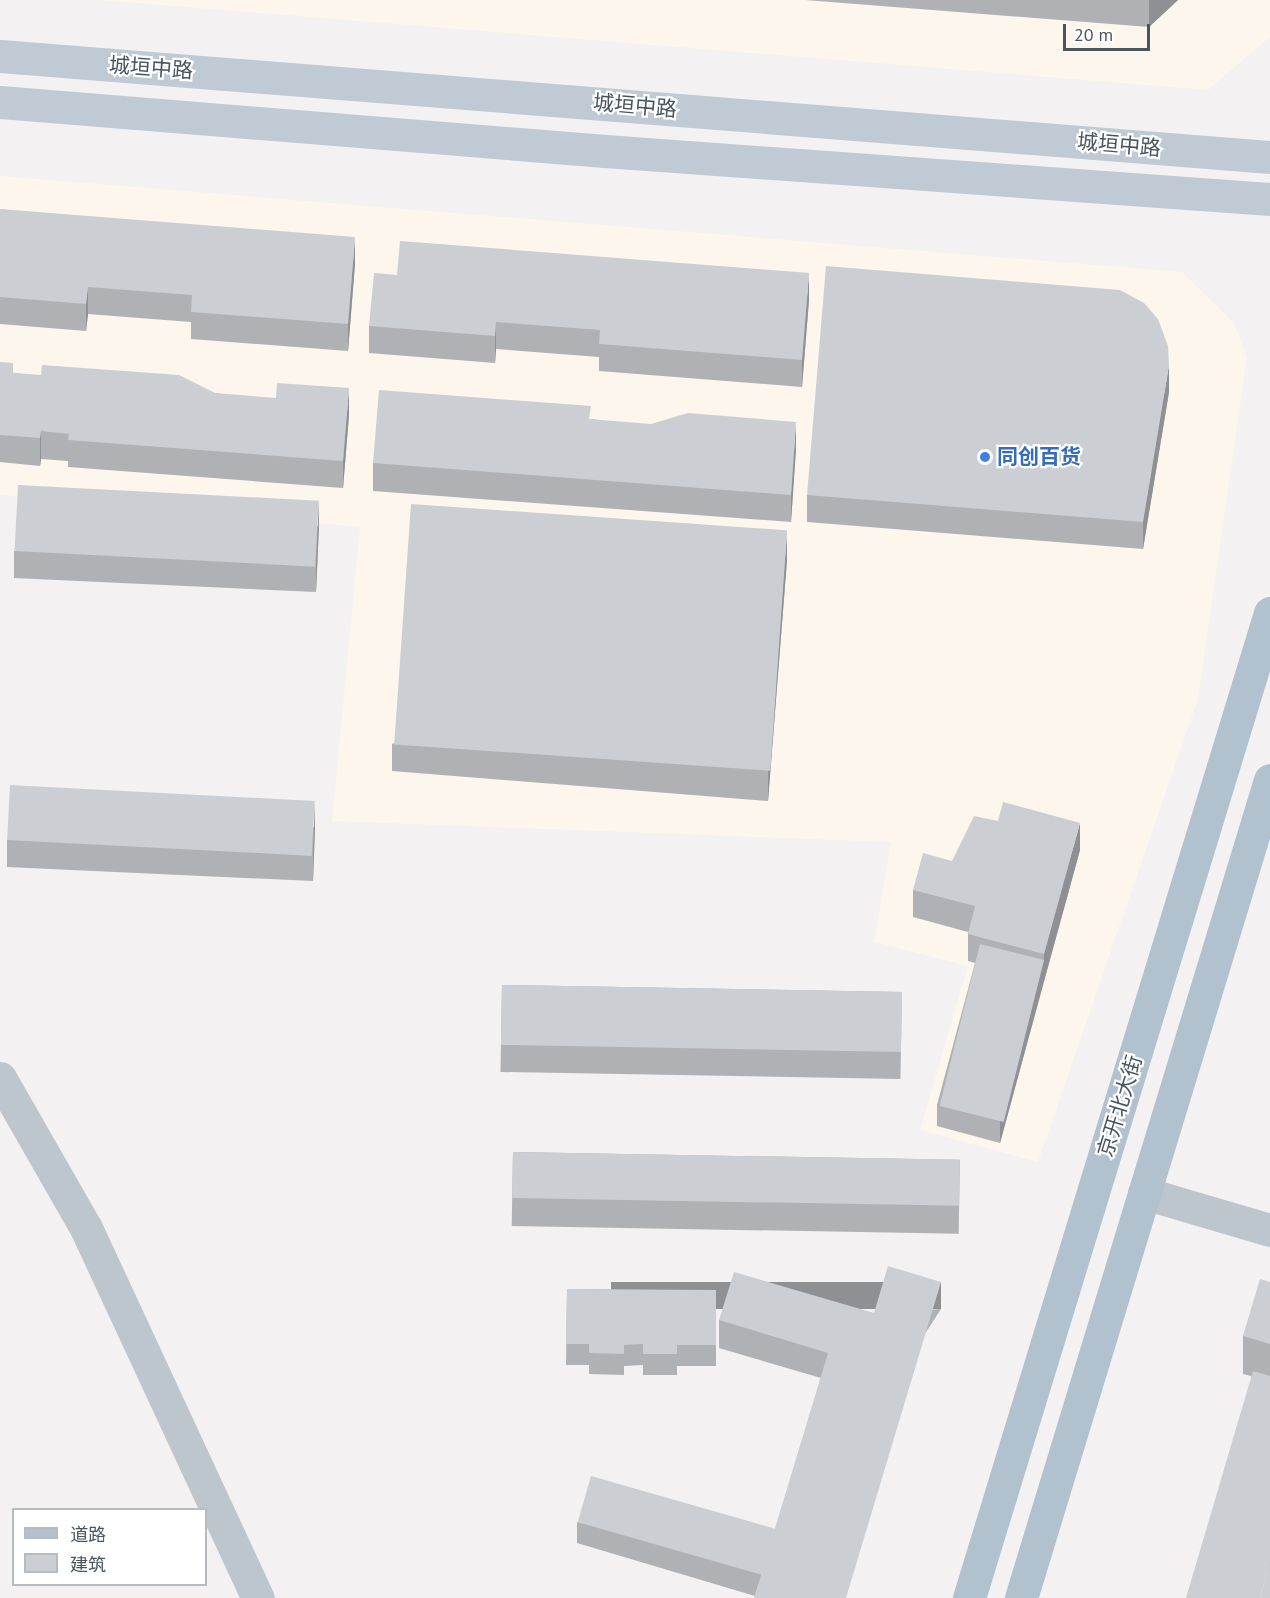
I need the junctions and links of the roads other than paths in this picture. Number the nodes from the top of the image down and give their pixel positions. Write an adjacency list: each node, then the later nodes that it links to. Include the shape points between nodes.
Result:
1 (0, 56): 3 (main road, 城垣中路)
2 (0, 102): 4 (main road, 城垣中路)
3 (1270, 157)
4 (1270, 199)
5 (1270, 613): 11 (main road, 京开北大街)
6 (1270, 780): 8 (main road)
7 (0, 1078): 10 (street, via 86,1228)
8 (1144, 1193): 9 (street); 12 (main road)
9 (1270, 1230)
10 (258, 1598)
11 (969, 1598)
12 (1021, 1598)

